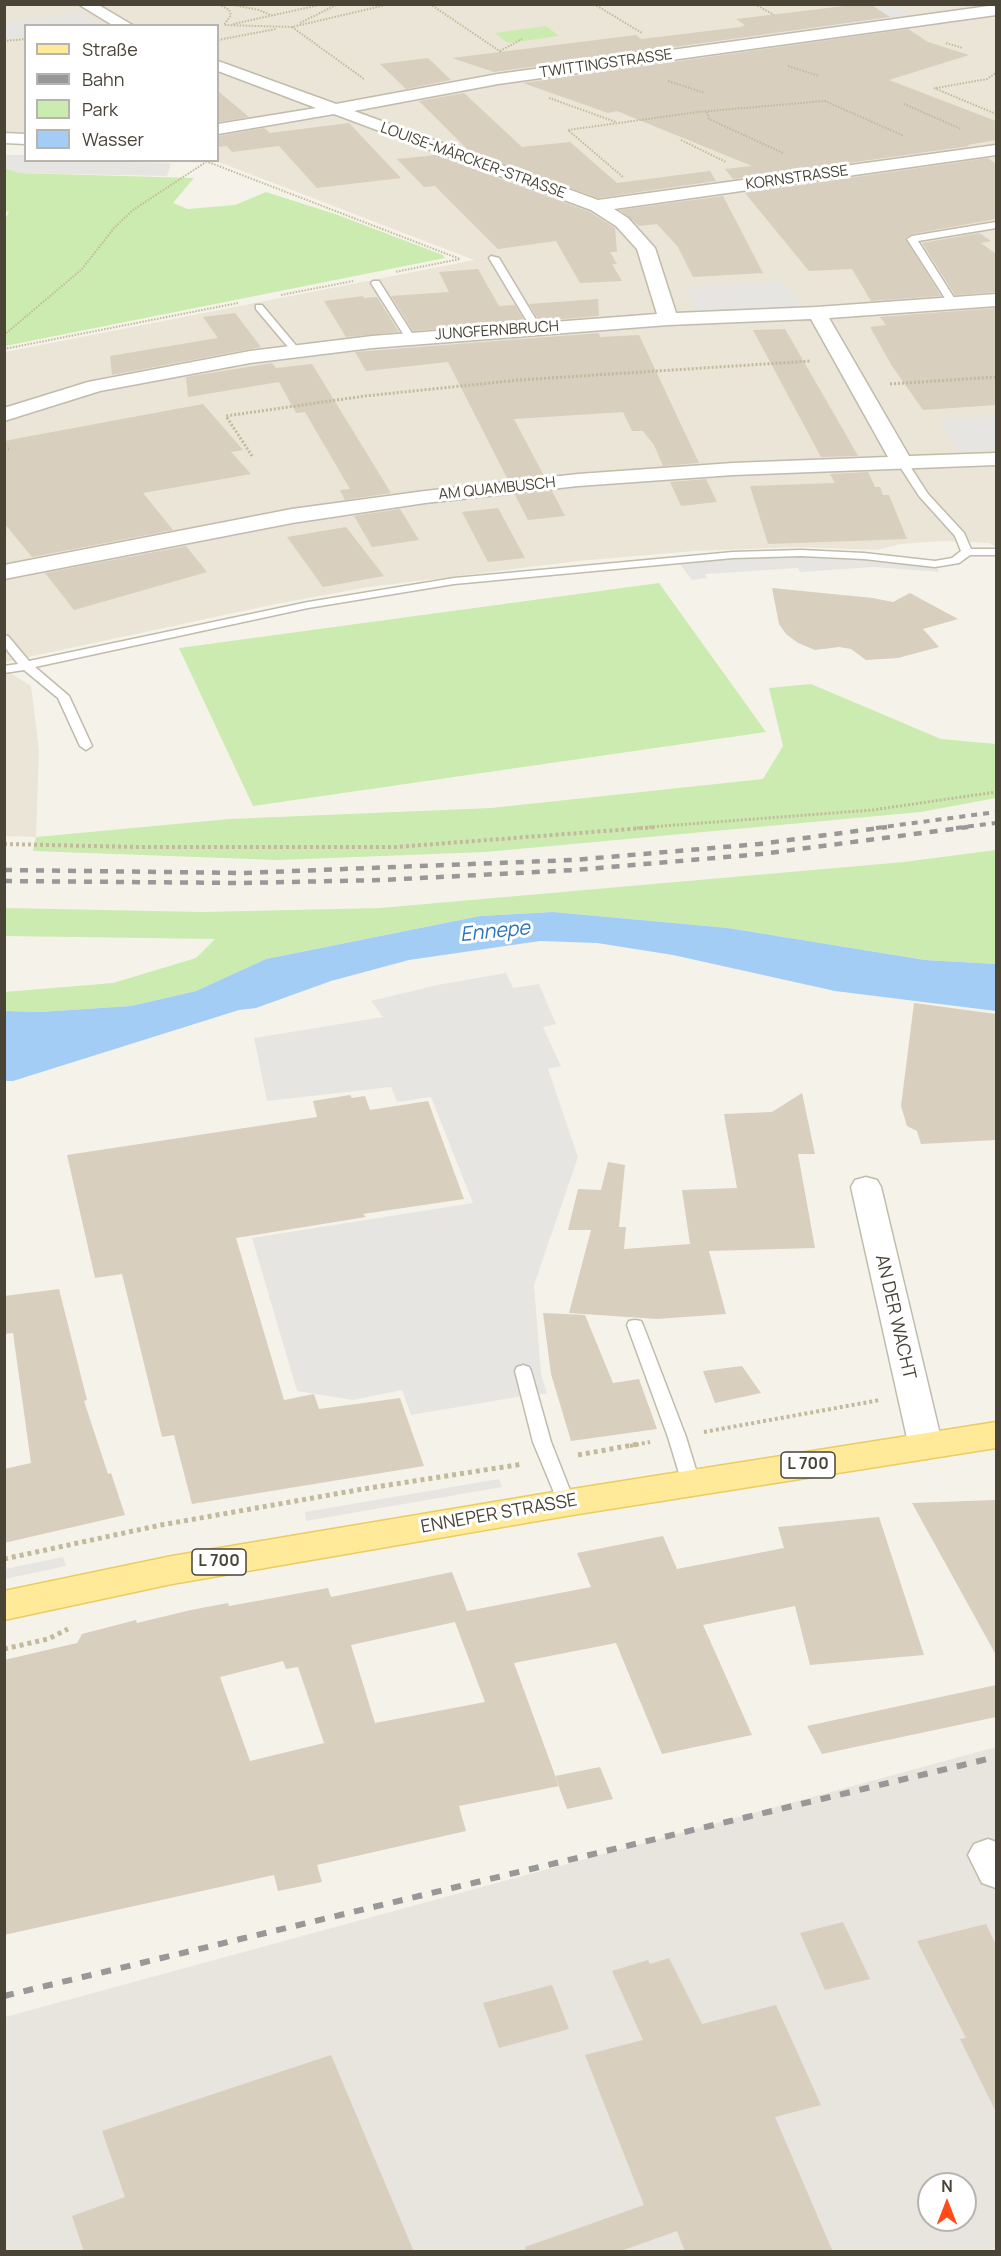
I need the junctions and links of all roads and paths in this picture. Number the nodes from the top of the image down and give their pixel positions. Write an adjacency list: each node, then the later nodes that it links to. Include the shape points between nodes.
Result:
1 (85, 4): 11 (street)
2 (219, 4): 12 (path, via 231,15)
3 (228, 4): 10 (path)
4 (324, 4): 10 (path)
5 (338, 4): 14 (path)
6 (390, 4): 14 (path)
7 (430, 4): 19 (path)
8 (594, 4): 20 (path)
9 (996, 10): 20 (street, TWITTINGSTRASSE)
10 (273, 16): 12 (path)
11 (123, 24)
12 (224, 25): 13 (path); 14 (path)
13 (219, 27)
14 (292, 27): 17 (path); 25 (path)
15 (24, 39): 18 (path)
16 (522, 39): 19 (path)
17 (219, 40)
18 (4, 41)
19 (500, 51): 23 (path)
20 (678, 55): 23 (street, TWITTINGSTRASSE)
21 (219, 66): 27 (street, LOUISE-MÄRCKER-STRASSE)
22 (996, 73): 29 (path, via 987,79 934,88)
23 (535, 74): 24 (street, TWITTINGSTRASSE)
24 (498, 79): 25 (street, TWITTINGSTRASSE); 30 (path)
25 (390, 98): 27 (street, TWITTINGSTRASSE)
26 (904, 104): 32 (path)
27 (331, 110): 31 (street, TWITTINGSTRASSE); 41 (street, LOUISE-MÄRCKER-STRASSE)
28 (706, 112): 30 (path); 36 (path, via 825,101); 39 (path, via 709,119)
29 (996, 114)
30 (619, 123): 40 (path, via 568,130)
31 (219, 129)
32 (968, 132)
33 (4, 138): 34 (street)
34 (24, 139)
35 (996, 150): 36 (street, KORNSTRASSE)
36 (951, 157): 39 (street, KORNSTRASSE)
37 (204, 162): 55 (path, via 133,210 82,268)
38 (208, 162): 44 (path, via 460,260)
39 (826, 174): 41 (street, KORNSTRASSE)
40 (627, 181)
41 (597, 206): 53 (street, LOUISE-MÄRCKER-STRASSE, via 622,222 646,248)
42 (996, 225): 50 (lane, via 912,239)
43 (494, 258): 54 (lane)
44 (394, 273)
45 (360, 279): 47 (path)
46 (376, 283): 56 (lane)
47 (280, 295)
48 (996, 300): 50 (street, JUNGFERNBRUCH)
49 (246, 302): 57 (path)
50 (953, 304): 52 (street, JUNGFERNBRUCH)
51 (259, 308): 58 (lane)
52 (818, 313): 53 (street, JUNGFERNBRUCH); 59 (street)
53 (668, 319): 54 (street, JUNGFERNBRUCH)
54 (536, 328): 56 (street, JUNGFERNBRUCH)
55 (4, 335)
56 (410, 338): 58 (street, JUNGFERNBRUCH)
57 (4, 349)
58 (296, 351): 62 (street, JUNGFERNBRUCH, via 122,380)
59 (844, 359): 61 (street); 63 (path, via 519,380 226,416)
60 (996, 377): 61 (path)
61 (859, 386): 65 (street)
62 (4, 415)
63 (252, 456)
64 (996, 459): 65 (street, AM QUAMBUSCH)
65 (902, 462): 66 (lane, via 924,496 960,536); 68 (street, AM QUAMBUSCH, via 590,479 426,497 292,516)
66 (967, 552): 67 (lane); 70 (lane, via 955,561 934,564 812,553 733,555 454,581 308,605)
67 (996, 552)
68 (4, 572)
69 (4, 638): 70 (lane)
70 (26, 666): 71 (lane); 72 (lane, via 63,696)
71 (4, 670)
72 (86, 746)
73 (996, 792): 74 (path, via 872,810 396,848)
74 (4, 844)
75 (866, 1187): 78 (street, AN DER WACHT)
76 (635, 1325): 80 (lane)
77 (523, 1371): 82 (lane)
78 (914, 1396): 80 (path); 81 (street, AN DER WACHT)
79 (996, 1435): 81 (main road, ENNEPER STRASSE / L 700)
80 (677, 1437): 82 (path); 83 (lane)
81 (926, 1447): 83 (main road, ENNEPER STRASSE / L 700)
82 (549, 1460): 84 (lane); 85 (path, via 173,1523)
83 (691, 1482): 84 (main road, ENNEPER STRASSE / L 700)
84 (566, 1503): 86 (main road, ENNEPER STRASSE / L 700, via 172,1570)
85 (4, 1559)
86 (4, 1606)

